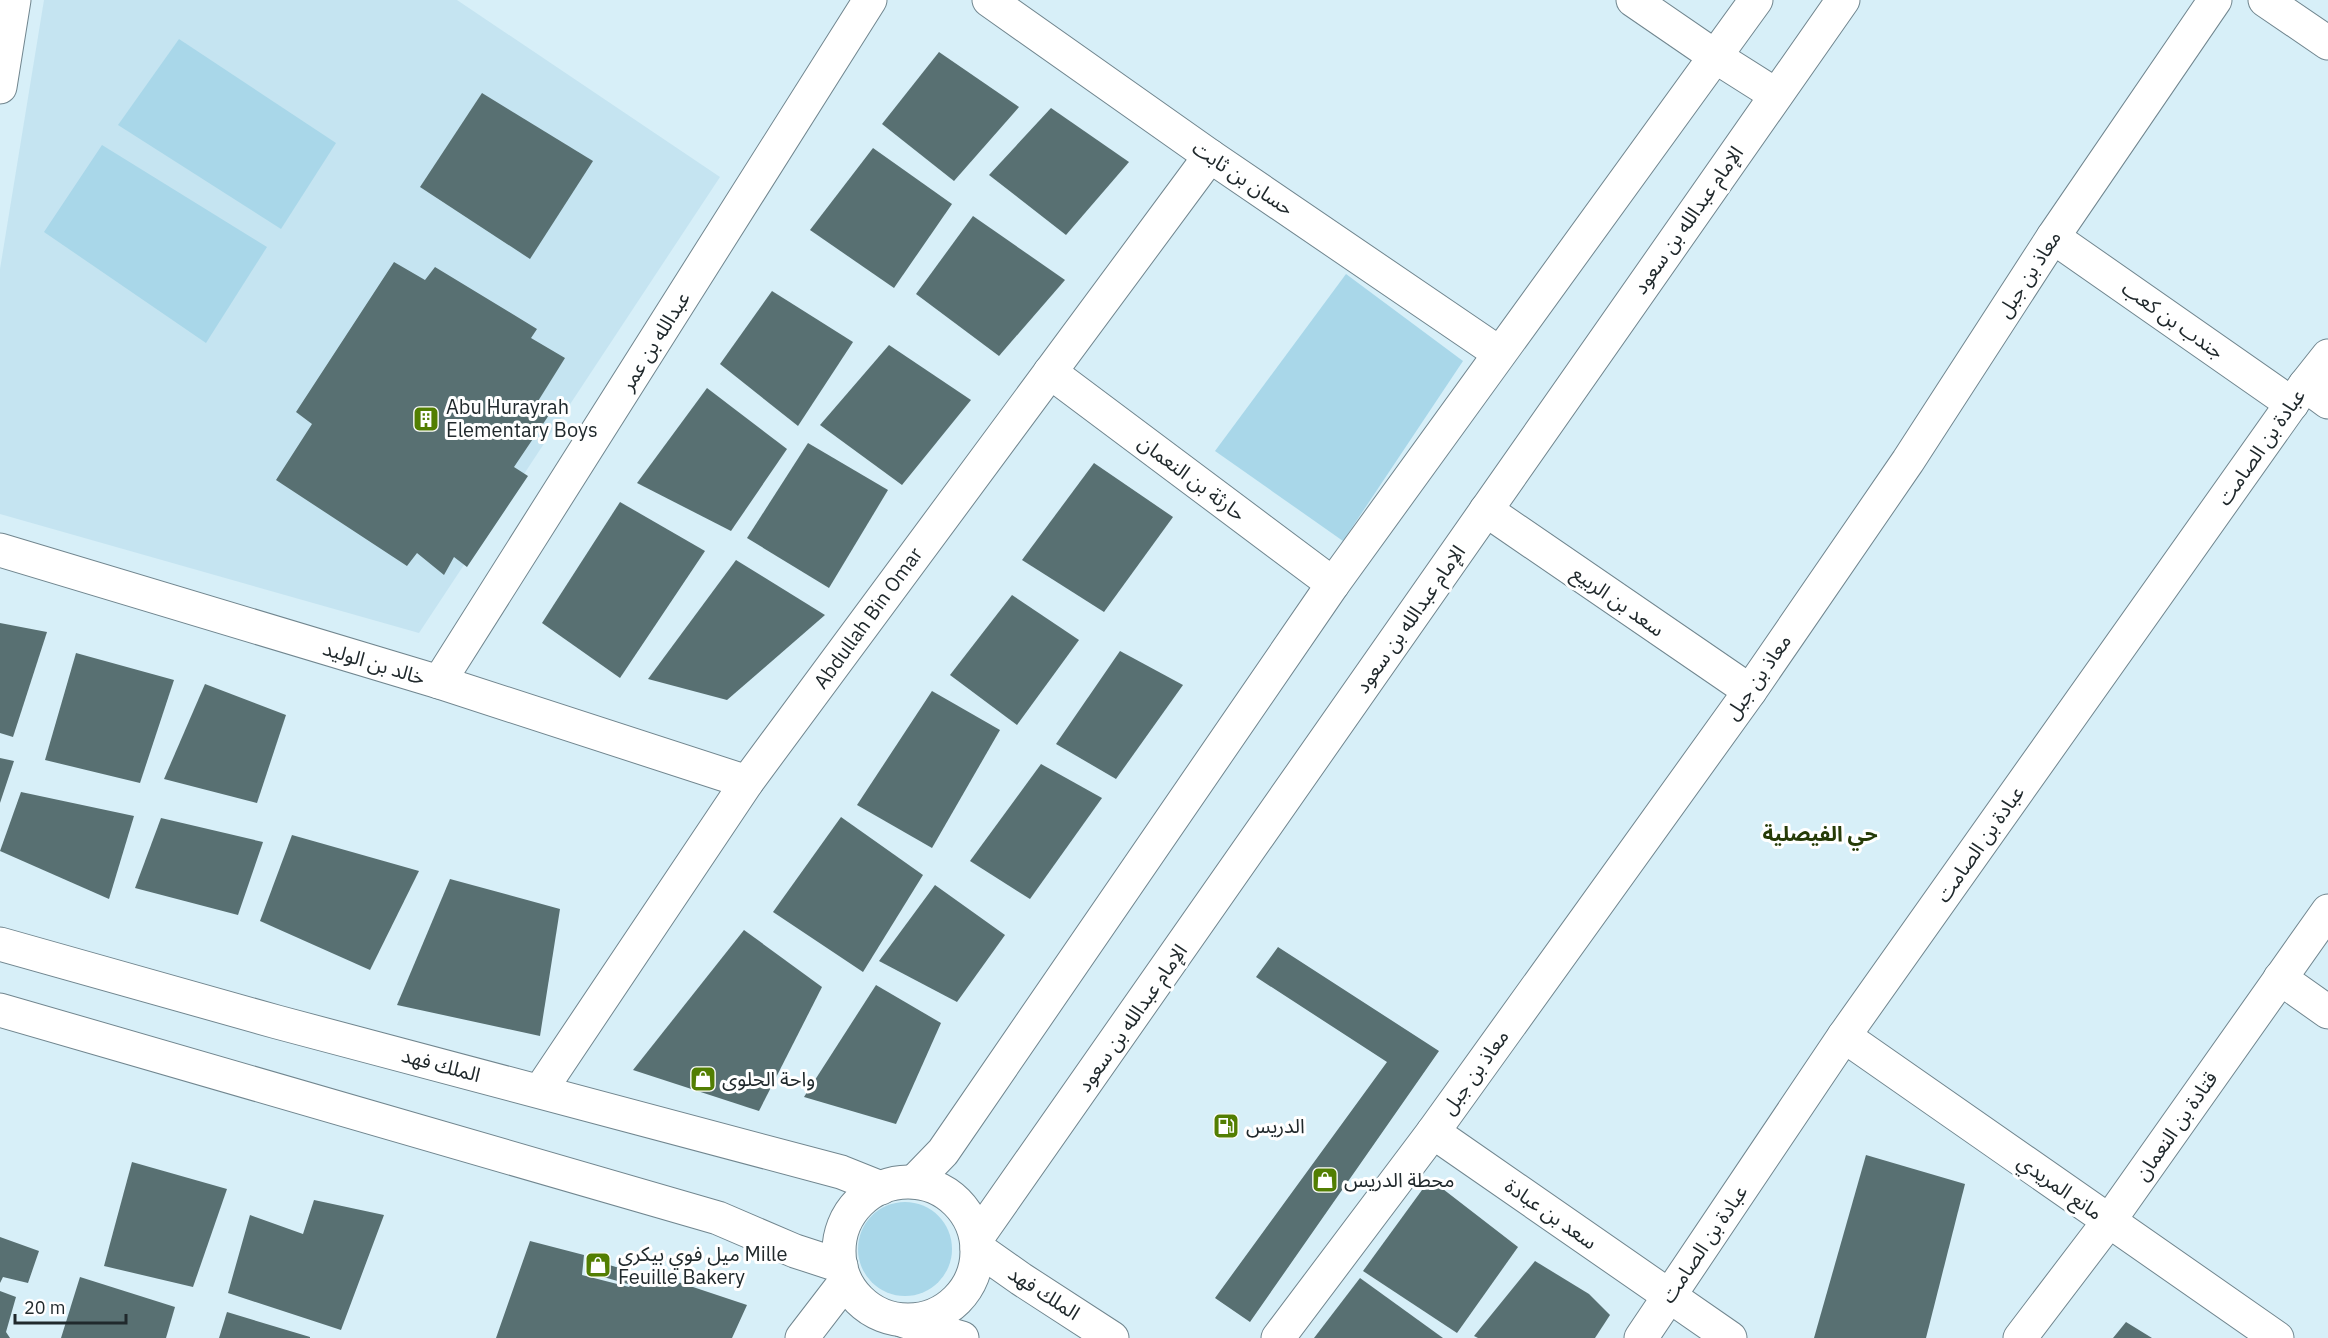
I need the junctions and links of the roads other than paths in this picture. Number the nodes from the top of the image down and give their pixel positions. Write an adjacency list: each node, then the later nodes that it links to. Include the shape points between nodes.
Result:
1 (14, 0): 11 (street)
2 (870, 0): 22 (street, عبدالله بن عمر)
3 (989, 0): 13 (street, حسان بن ثابت)
4 (1633, 0): 10 (street)
5 (1756, 0): 10 (street)
6 (1843, 0): 12 (street, الإمام عبدالله بن سعود)
7 (2215, 0): 14 (street, معاذ بن جبل)
8 (2265, 0): 9 (street)
9 (2328, 43)
10 (1716, 57): 12 (street); 15 (street)
11 (0, 87)
12 (1776, 95): 19 (street, الإمام عبدالله بن سعود)
13 (1210, 156): 15 (street, حسان بن ثابت); 17 (street, Abdullah Bin Omar)
14 (2053, 237): 18 (street, جندب بن كعب); 23 (street, معاذ بن جبل, via 1908,461)
15 (1499, 353): 21 (street)
16 (2328, 356): 18 (street, عبادة بن الصامت)
17 (1050, 372): 21 (street, حارثة بن النعمان); 24 (street, Abdullah Bin Omar)
18 (2308, 397): 30 (street, عبادة بن الصامت)
19 (1486, 510): 23 (street, سعد بن الربيع); 36 (street, الإمام عبدالله بن سعود)
20 (0, 550): 22 (street, خالد بن الوليد)
21 (1333, 584): 33 (street, via 944,1152)
22 (439, 682): 24 (street, خالد بن الوليد)
23 (1750, 691): 32 (street, معاذ بن جبل)
24 (747, 782): 31 (street, Abdullah Bin Omar)
25 (2328, 911): 27 (street, قتادة بن النعمان)
26 (0, 944): 31 (street, الملك فهد)
27 (2280, 978): 29 (street); 35 (street, قتادة بن النعمان)
28 (0, 1010): 37 (street, via 718,1218)
29 (2328, 1012)
30 (1844, 1036): 35 (street, مانع المريدي); 38 (street, عبادة بن الصامت)
31 (540, 1091): 34 (street, الملك فهد, via 841,1172)
32 (1433, 1132): 38 (street, سعد بن عبادة); 43 (street, معاذ بن جبل)
33 (914, 1182): 34 (street); 36 (street, via 948,1194 962,1207 972,1222)
34 (881, 1188): 37 (street, via 850,1213 842,1232)
35 (2109, 1221): 46 (street, قتادة بن النعمان); 47 (street, مانع المريدي)
36 (977, 1243): 39 (street, via 972,1280 960,1298 943,1311); 42 (street, الملك فهد, via 1030,1286)
37 (843, 1274): 39 (street, via 860,1301); 40 (street)
38 (1669, 1296): 44 (street, عبادة بن الصامت); 45 (street, سعد بن عبادة)
39 (887, 1325): 41 (street)
40 (802, 1338)
41 (962, 1338)
42 (1112, 1338)
43 (1278, 1338)
44 (1641, 1338)
45 (1730, 1338)
46 (2019, 1338)
47 (2277, 1338)

